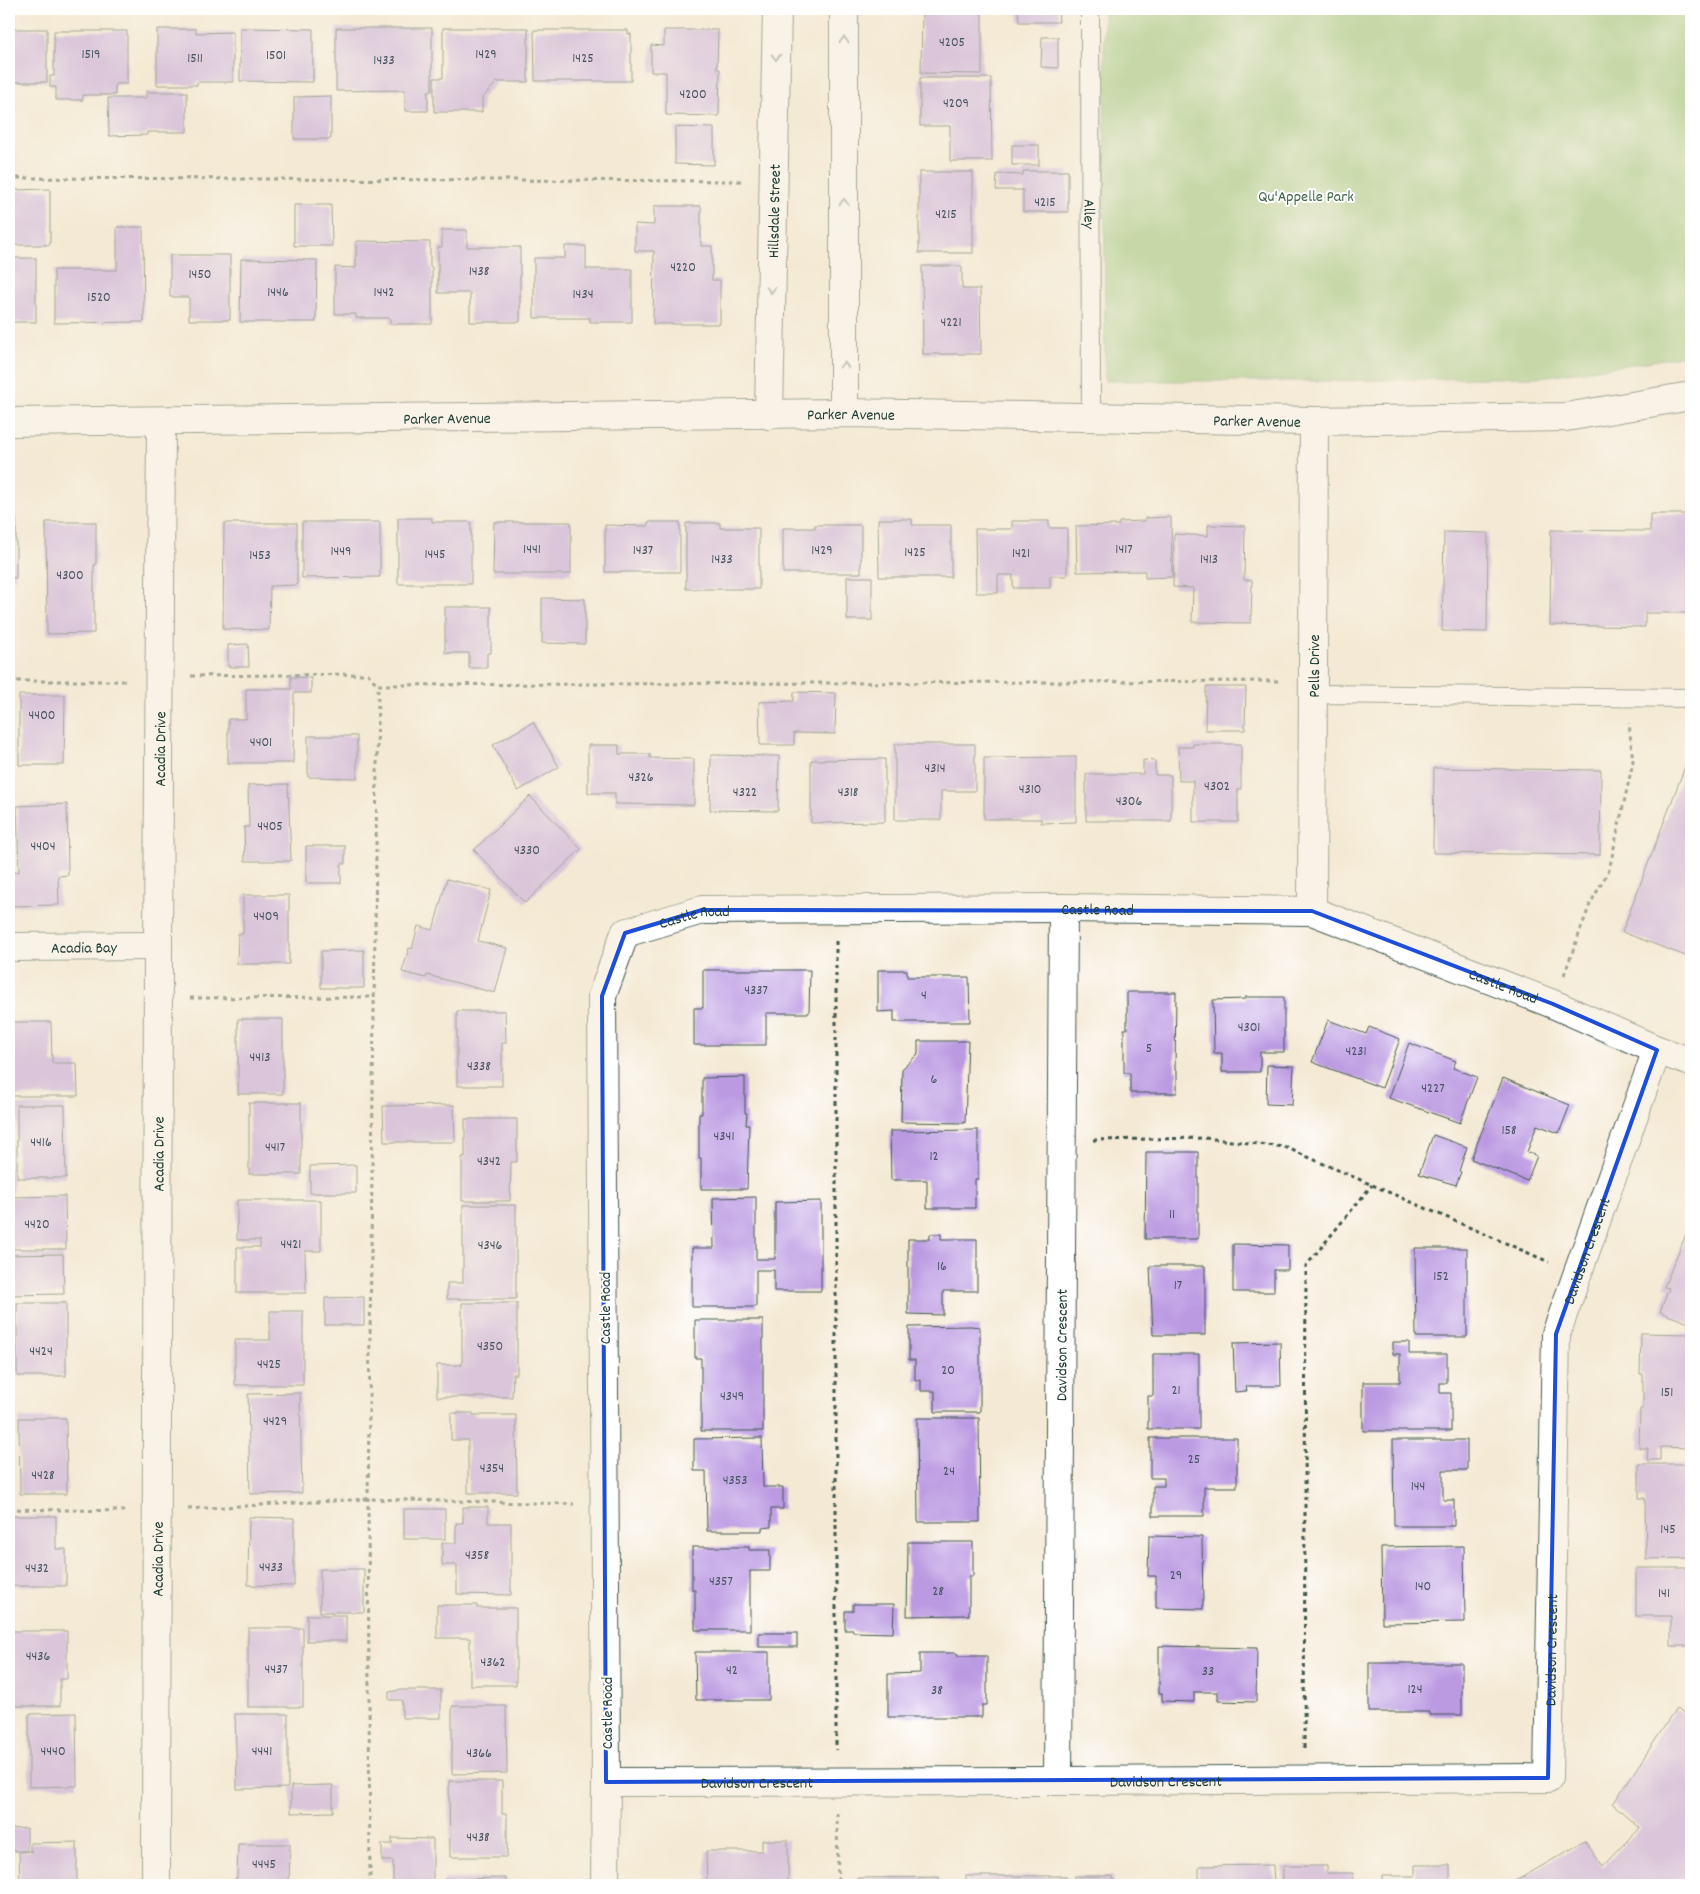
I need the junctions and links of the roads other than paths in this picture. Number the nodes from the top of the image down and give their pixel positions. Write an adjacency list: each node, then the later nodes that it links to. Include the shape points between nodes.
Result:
1 (777, 9): 6 (street, Hillsdale Street, one-way to 6)
2 (844, 9): 5 (street, one-way to 2)
3 (1090, 9): 7 (lane, Alley)
4 (1691, 396): 8 (street, Parker Avenue, via 1566,417)
5 (844, 413): 6 (street, Parker Avenue); 7 (street, Parker Avenue)
6 (769, 414): 10 (street, Parker Avenue)
7 (1091, 419): 8 (street, Parker Avenue)
8 (1314, 421): 11 (street, Pells Drive)
9 (9, 422): 10 (street, Parker Avenue)
10 (162, 422): 15 (street, Acadia Drive)
11 (1313, 688): 12 (lane); 14 (street, Pells Drive)
12 (1691, 698)
13 (1063, 908): 14 (street, Castle Road); 19 (street, Castle Road, via 702,910 625,933 602,996); 20 (street, Davidson Crescent)
14 (1312, 910): 17 (street, Castle Road, via 1553,1004)
15 (158, 946): 16 (street, Acadia Bay); 21 (street, Acadia Drive)
16 (9, 947)
17 (1657, 1050): 18 (street, Castle Road); 20 (street, Davidson Crescent, via 1556,1334 1548,1778)
18 (1691, 1062)
19 (606, 1782): 20 (street, Davidson Crescent); 22 (street, Castle Road)
20 (1058, 1782)
21 (156, 1885)
22 (605, 1885)

